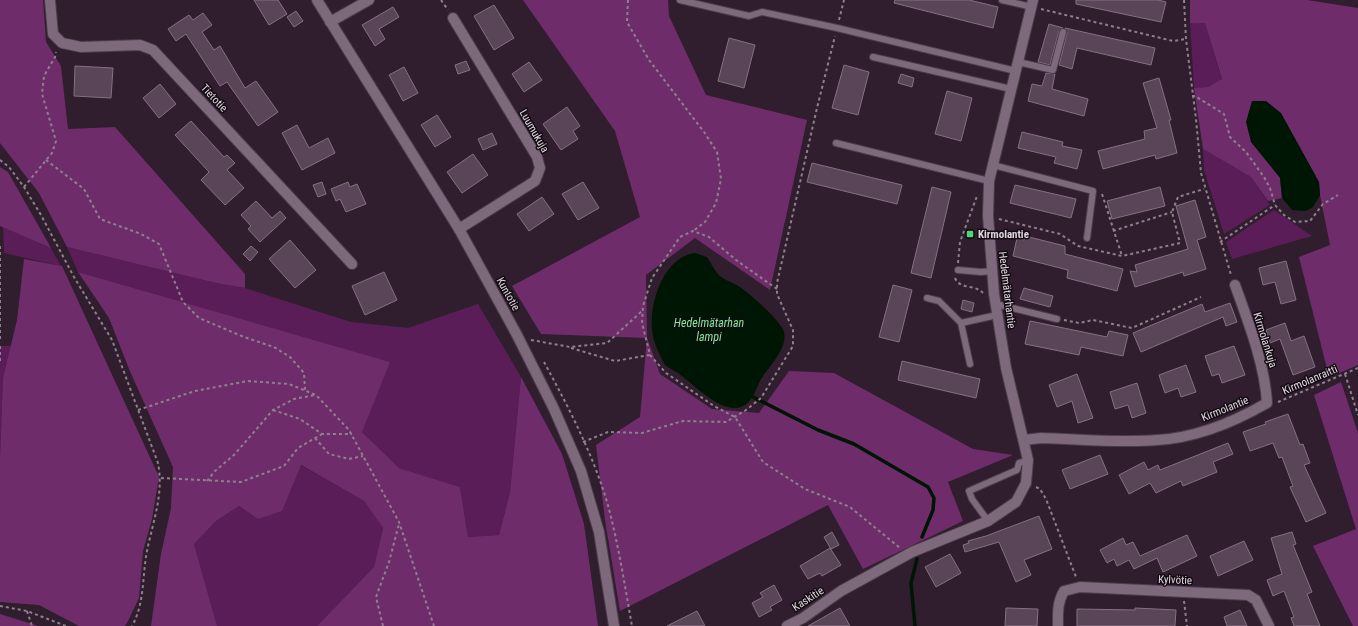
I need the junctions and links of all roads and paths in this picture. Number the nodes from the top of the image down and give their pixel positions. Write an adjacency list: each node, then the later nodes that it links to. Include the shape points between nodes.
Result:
1 (50, 0): 14 (street, via 53,34)
2 (317, 0): 11 (street, Kuntotie)
3 (369, 0): 11 (street)
4 (628, 0): 33 (path, via 627,22 649,60 717,152 721,179 716,203 705,222)
5 (680, 0): 12 (lane, via 749,16 762,12)
6 (844, 0): 12 (path)
7 (1002, 0): 9 (lane)
8 (1184, 0): 15 (path)
9 (1033, 4): 15 (path, via 1173,41); 17 (street, Hedelmätarhantie)
10 (453, 18): 32 (street, Luumukuja, via 537,157 540,168 535,180)
11 (330, 22): 32 (street, Kuntotie)
12 (837, 28): 17 (lane); 43 (path)
13 (1063, 32): 17 (lane, via 1053,70)
14 (57, 38): 22 (path, via 55,56 44,76 42,94 56,141 52,153); 39 (street, Tietotie, via 62,43 81,47 140,45 153,50)
15 (1186, 39): 19 (path)
16 (873, 57): 18 (lane)
17 (1017, 66): 18 (street, Hedelmätarhantie)
18 (1011, 89): 23 (street, Hedelmätarhantie)
19 (1192, 96): 26 (path); 29 (path, via 1224,114 1230,137 1246,152 1264,177)
20 (836, 143): 24 (lane)
21 (0, 160): 25 (path, via 9,167)
22 (46, 160): 25 (path); 60 (path, via 84,188 100,219 141,234 159,244 183,302 199,318 274,347 290,357 304,374)
23 (993, 164): 24 (street, Hedelmätarhantie); 35 (lane, via 1093,191)
24 (989, 181): 31 (street, Hedelmätarhantie)
25 (24, 187): 63 (path, via 112,340)
26 (1204, 189): 30 (path, via 1178,197); 36 (path)
27 (1102, 194): 34 (path)
28 (1338, 196): 29 (path, via 1323,204 1312,220 1301,223 1291,220)
29 (1275, 205): 36 (path)
30 (1172, 212): 34 (path); 38 (path, via 1180,243)
31 (988, 216): 38 (path, via 1060,234 1078,246); 41 (street, Hedelmätarhantie)
32 (459, 229): 90 (street, Kuntotie, via 517,334 581,470 599,532)
33 (693, 231): 43 (path, via 709,236 736,260); 47 (path, via 680,237 652,278)
34 (1113, 231): 38 (path)
35 (1087, 238)
36 (1220, 242): 42 (path)
37 (0, 246): 52 (path)
38 (1122, 256)
39 (352, 264)
40 (958, 270): 41 (lane)
41 (992, 271): 46 (street, Hedelmätarhantie)
42 (1235, 285): 62 (street, Kirmolankuja, via 1262,369)
43 (777, 289): 66 (path, via 793,330 793,346 761,398)
44 (1201, 297): 49 (path, via 1132,328 1093,320 1079,323)
45 (927, 298): 50 (lane, via 939,301)
46 (996, 304): 48 (street, Hedelmätarhantie); 49 (lane)
47 (642, 311): 54 (path, via 606,343); 55 (path, via 642,323)
48 (997, 315): 50 (lane); 70 (street, Hedelmätarhantie, via 1006,368)
49 (1057, 319)
50 (961, 323): 57 (lane)
51 (531, 340): 54 (path)
52 (0, 342)
53 (0, 346): 56 (path)
54 (570, 347): 55 (path, via 615,361)
55 (650, 355): 66 (path, via 666,373 714,406)
56 (0, 361)
57 (970, 364)
58 (1358, 368): 59 (path, Kirmolanraitti)
59 (1345, 374): 62 (path, Kirmolanraitti, via 1280,401); 65 (path)
60 (305, 390): 61 (path); 63 (path, via 289,384 248,381 195,391)
61 (316, 395): 64 (path, via 294,399); 68 (path)
62 (1267, 403): 70 (street, Kirmolantie, via 1221,425 1179,437 1158,440)
63 (138, 410): 74 (path)
64 (273, 410): 67 (path, via 300,419); 75 (path, via 234,455)
65 (1358, 415)
66 (735, 417): 71 (path, via 726,422 683,421 642,433 608,432); 79 (path, via 763,462 806,489 850,507)
67 (322, 434): 68 (path); 69 (path)
68 (352, 434): 72 (path)
69 (315, 438): 72 (path, via 329,454 349,459); 75 (path, via 298,448 284,466 273,471 241,482)
70 (1024, 440): 73 (street, Hedelmätarhantie)
71 (583, 442)
72 (364, 456): 78 (path)
73 (1028, 460): 76 (street, Hedelmätarhantie); 77 (lane, via 1019,463 1017,470 969,491)
74 (161, 478): 75 (path); 87 (path, via 147,551 141,600)
75 (207, 481)
76 (1026, 483): 77 (street, Hedelmätarhantie, via 1016,502); 80 (path, via 1040,489 1046,499)
77 (988, 521): 79 (street, Hedelmätarhantie)
78 (400, 522): 88 (path, via 376,597); 89 (path)
79 (908, 554): 84 (street, Kaskitie, via 841,591)
80 (1080, 587): 81 (street, Kylvötie); 92 (street, Kylvötie, via 1064,591 1058,610)
81 (1183, 592): 93 (path); 94 (street, Kylvötie, via 1248,595 1256,600)
82 (0, 606): 83 (path)
83 (26, 611): 85 (path); 86 (path)
84 (805, 622): 91 (street, Kaskitie)
85 (32, 626)
86 (66, 626)
87 (132, 626)
88 (383, 626)
89 (434, 626)
90 (614, 626)
91 (787, 626)
92 (1058, 626)
93 (1187, 626)
94 (1268, 626)

